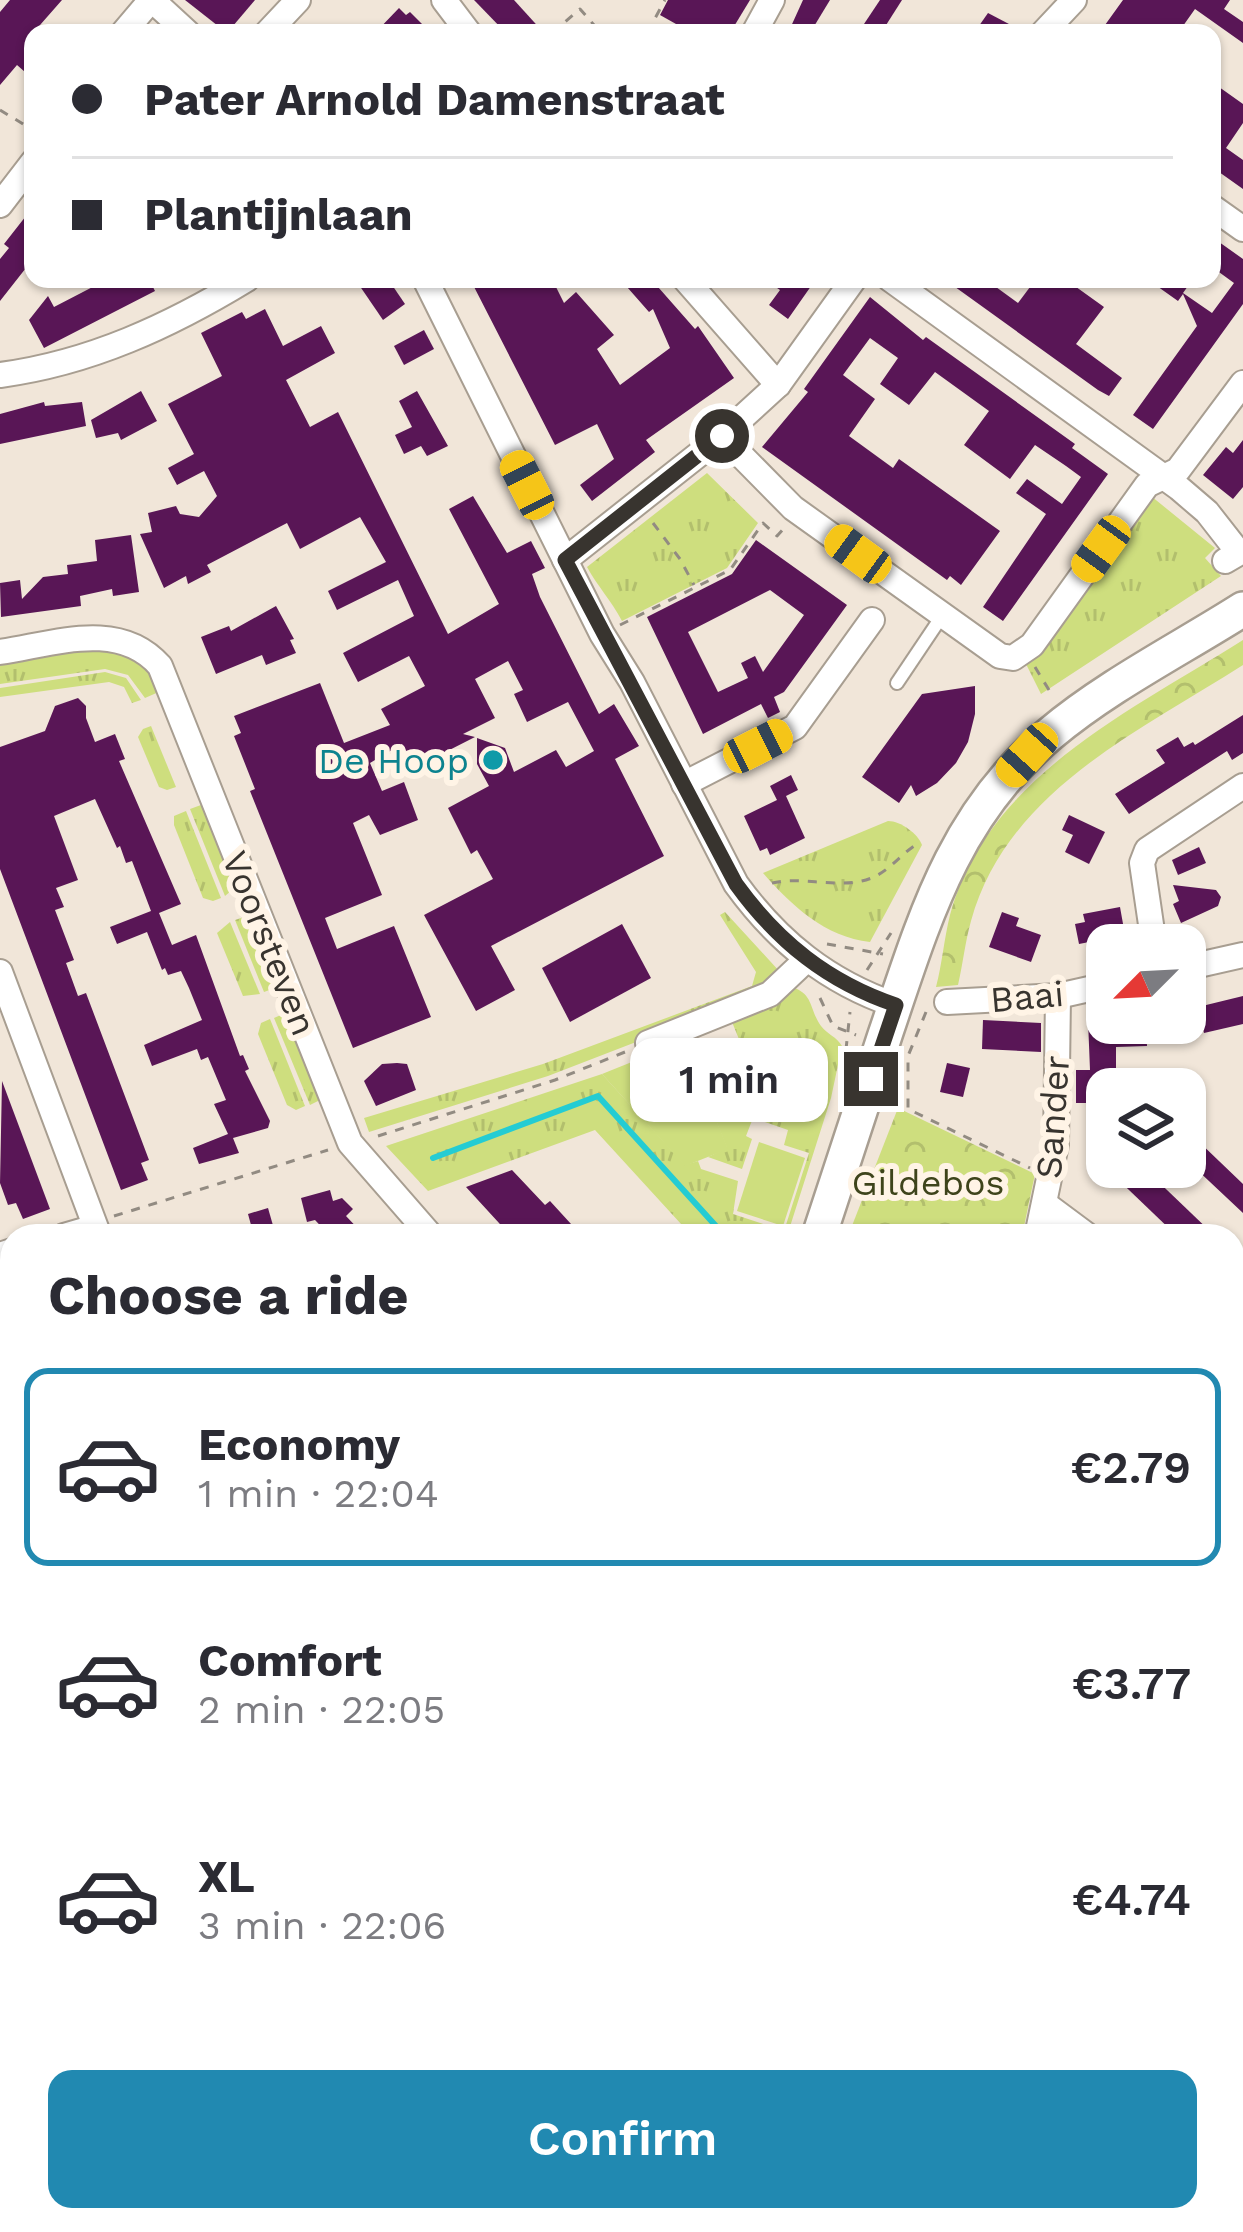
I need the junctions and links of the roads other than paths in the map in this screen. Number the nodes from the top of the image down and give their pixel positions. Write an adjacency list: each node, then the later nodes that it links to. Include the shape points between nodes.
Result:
1 (152, 0): 5 (street); 6 (street)
2 (298, 0): 7 (street)
3 (444, 0): 8 (street)
4 (1074, 0): 9 (street)
5 (131, 24)
6 (178, 24)
7 (276, 24)
8 (462, 24)
9 (1051, 24)
10 (24, 174): 11 (street)
11 (0, 205)
12 (230, 288): 17 (street, via 85,359)
13 (429, 288): 22 (street)
14 (693, 288): 19 (street)
15 (848, 288): 19 (street)
16 (902, 288): 21 (street)
17 (0, 375)
18 (1243, 383): 21 (street, via 1178,470)
19 (778, 385): 20 (street)
20 (722, 436): 22 (street); 25 (street, via 797,511)
21 (1164, 477): 23 (street, via 1224,532 1238,553); 25 (street, via 1147,485 1026,652 1000,656)
22 (565, 560): 29 (street)
23 (1225, 561)
24 (1243, 609): 39 (main road, via 1065,722 984,804 935,892)
25 (943, 615): 28 (lane)
26 (872, 620): 29 (street, via 795,727)
27 (0, 652): 43 (street, Voorsteven, via 129,641 160,666 350,1143)
28 (897, 683)
29 (684, 784): 33 (street, via 736,884)
30 (1243, 786): 31 (street, via 1147,850)
31 (1151, 924)
32 (1243, 956): 34 (street)
33 (806, 959): 39 (street); 40 (street, via 770,994)
34 (1206, 964)
35 (0, 972): 42 (street)
36 (1086, 990): 37 (street, Baai)
37 (1058, 996): 38 (street, Baai); 41 (street, Sander, via 1056,1145)
38 (939, 1001)
39 (896, 1005): 44 (main road)
40 (648, 1043)
41 (1045, 1204): 45 (street, Sander); 46 (street)
42 (94, 1224)
43 (421, 1224)
44 (823, 1224)
45 (1040, 1224)
46 (1072, 1224)

